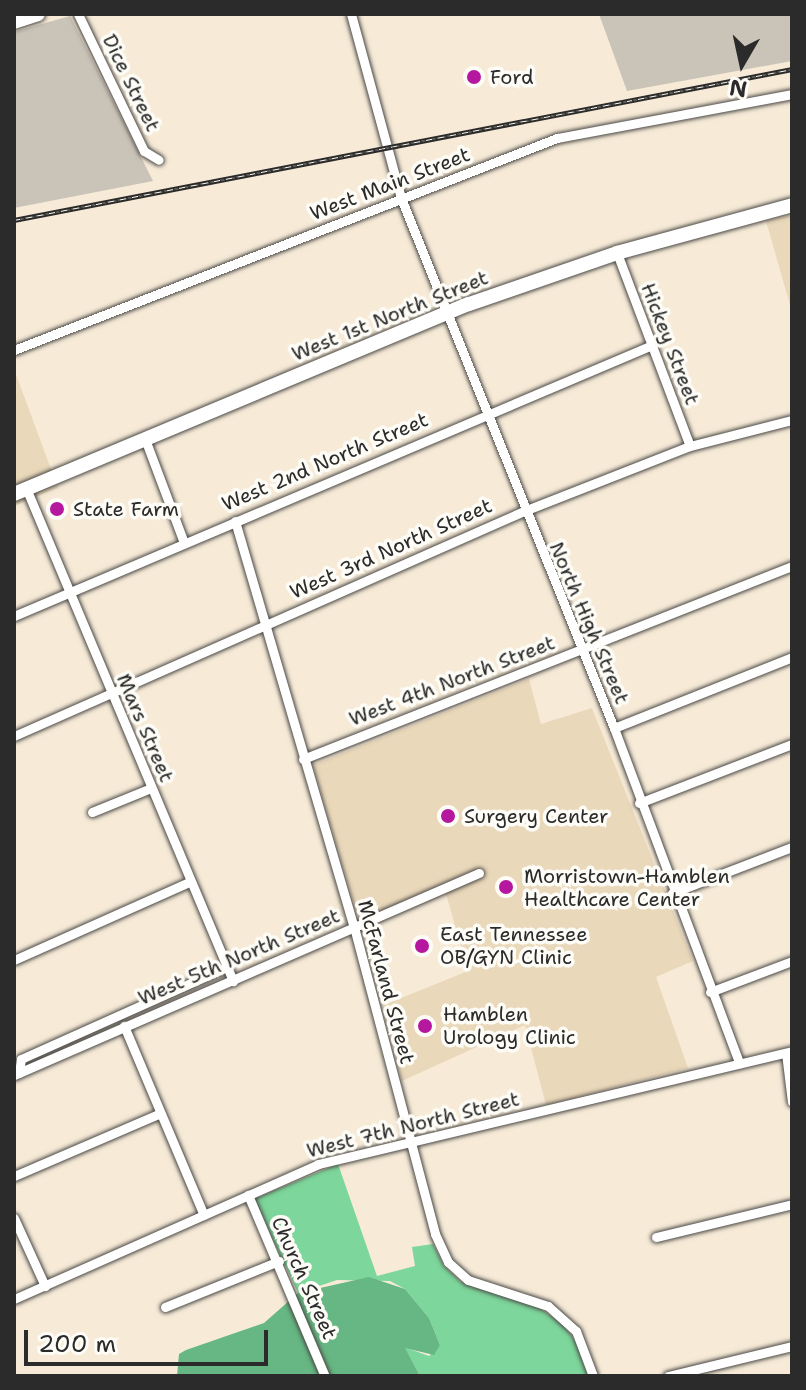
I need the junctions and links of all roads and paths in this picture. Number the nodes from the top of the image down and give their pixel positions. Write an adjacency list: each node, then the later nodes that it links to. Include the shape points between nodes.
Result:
1 (38, 14): 4 (main road)
2 (78, 14): 6 (street, Dice Street, via 144,151)
3 (351, 14): 7 (street, North High Street)
4 (14, 22)
5 (792, 94): 7 (street, West Main Street, via 557,138)
6 (159, 160)
7 (401, 198): 10 (street, North High Street); 12 (street, West Main Street)
8 (792, 205): 9 (main road, West 1st North Street)
9 (617, 253): 10 (main road, West 1st North Street); 11 (street, Hickey Street)
10 (445, 315): 13 (street, North High Street); 15 (main road, West 1st North Street)
11 (652, 345): 13 (street, West 2nd North Street); 16 (street, Hickey Street)
12 (14, 350)
13 (485, 412): 18 (street, North High Street); 19 (street, West 2nd North Street)
14 (792, 420): 16 (street, West 3rd North Street)
15 (145, 439): 17 (main road, West 1st North Street); 20 (street)
16 (690, 446): 18 (street, West 3rd North Street)
17 (20, 491): 22 (street, Mars Street)
18 (524, 511): 24 (street, West 3rd North Street); 25 (street, North High Street)
19 (235, 521): 20 (street, West 2nd North Street); 24 (street, McFarland Street)
20 (184, 543): 22 (street, West 2nd North Street)
21 (792, 566): 25 (street, West 4th North Street)
22 (67, 593): 23 (street, West 2nd North Street); 27 (street, Mars Street)
23 (14, 616)
24 (265, 624): 27 (street, West 3rd North Street); 31 (street, McFarland Street)
25 (580, 650): 28 (street, North High Street); 31 (street, West 4th North Street)
26 (792, 657): 28 (street)
27 (110, 692): 29 (street, West 3rd North Street); 32 (street, Mars Street)
28 (614, 728): 33 (street, North High Street)
29 (14, 736)
30 (792, 744): 33 (street)
31 (303, 759): 39 (street, McFarland Street)
32 (151, 788): 34 (street); 37 (street, Mars Street)
33 (639, 803): 38 (street, North High Street)
34 (92, 812)
35 (792, 847): 38 (street)
36 (479, 873): 39 (street, West 5th North Street)
37 (189, 882): 40 (street); 42 (street, Mars Street)
38 (672, 893): 44 (street, North High Street)
39 (354, 927): 43 (street, West 5th North Street); 51 (street, McFarland Street)
40 (14, 960)
41 (792, 961): 44 (street)
42 (227, 967): 43 (street, Mars Street); 48 (street, via 21,1059)
43 (233, 981): 45 (street, West 5th North Street)
44 (710, 992): 47 (street, North High Street)
45 (124, 1026): 48 (street, West 5th North Street); 50 (street)
46 (789, 1052): 47 (street, West 7th North Street); 49 (street)
47 (739, 1063): 51 (street, West 7th North Street)
48 (16, 1074)
49 (792, 1102)
50 (159, 1114): 52 (street); 55 (street)
51 (411, 1144): 53 (street, West 7th North Street, via 318,1164); 64 (street, McFarland Street, via 435,1234 448,1262 468,1280 548,1306 576,1331)
52 (14, 1176)
53 (248, 1195): 55 (street, West 7th North Street); 58 (street, Church Street)
54 (792, 1204): 57 (street)
55 (204, 1215): 59 (street, West 7th North Street)
56 (14, 1218): 59 (street)
57 (656, 1237)
58 (279, 1261): 61 (street); 63 (street, Church Street)
59 (45, 1286): 60 (street, West 7th North Street)
60 (14, 1299)
61 (165, 1307)
62 (792, 1346): 65 (street)
63 (325, 1376)
64 (593, 1376)
65 (668, 1376)

